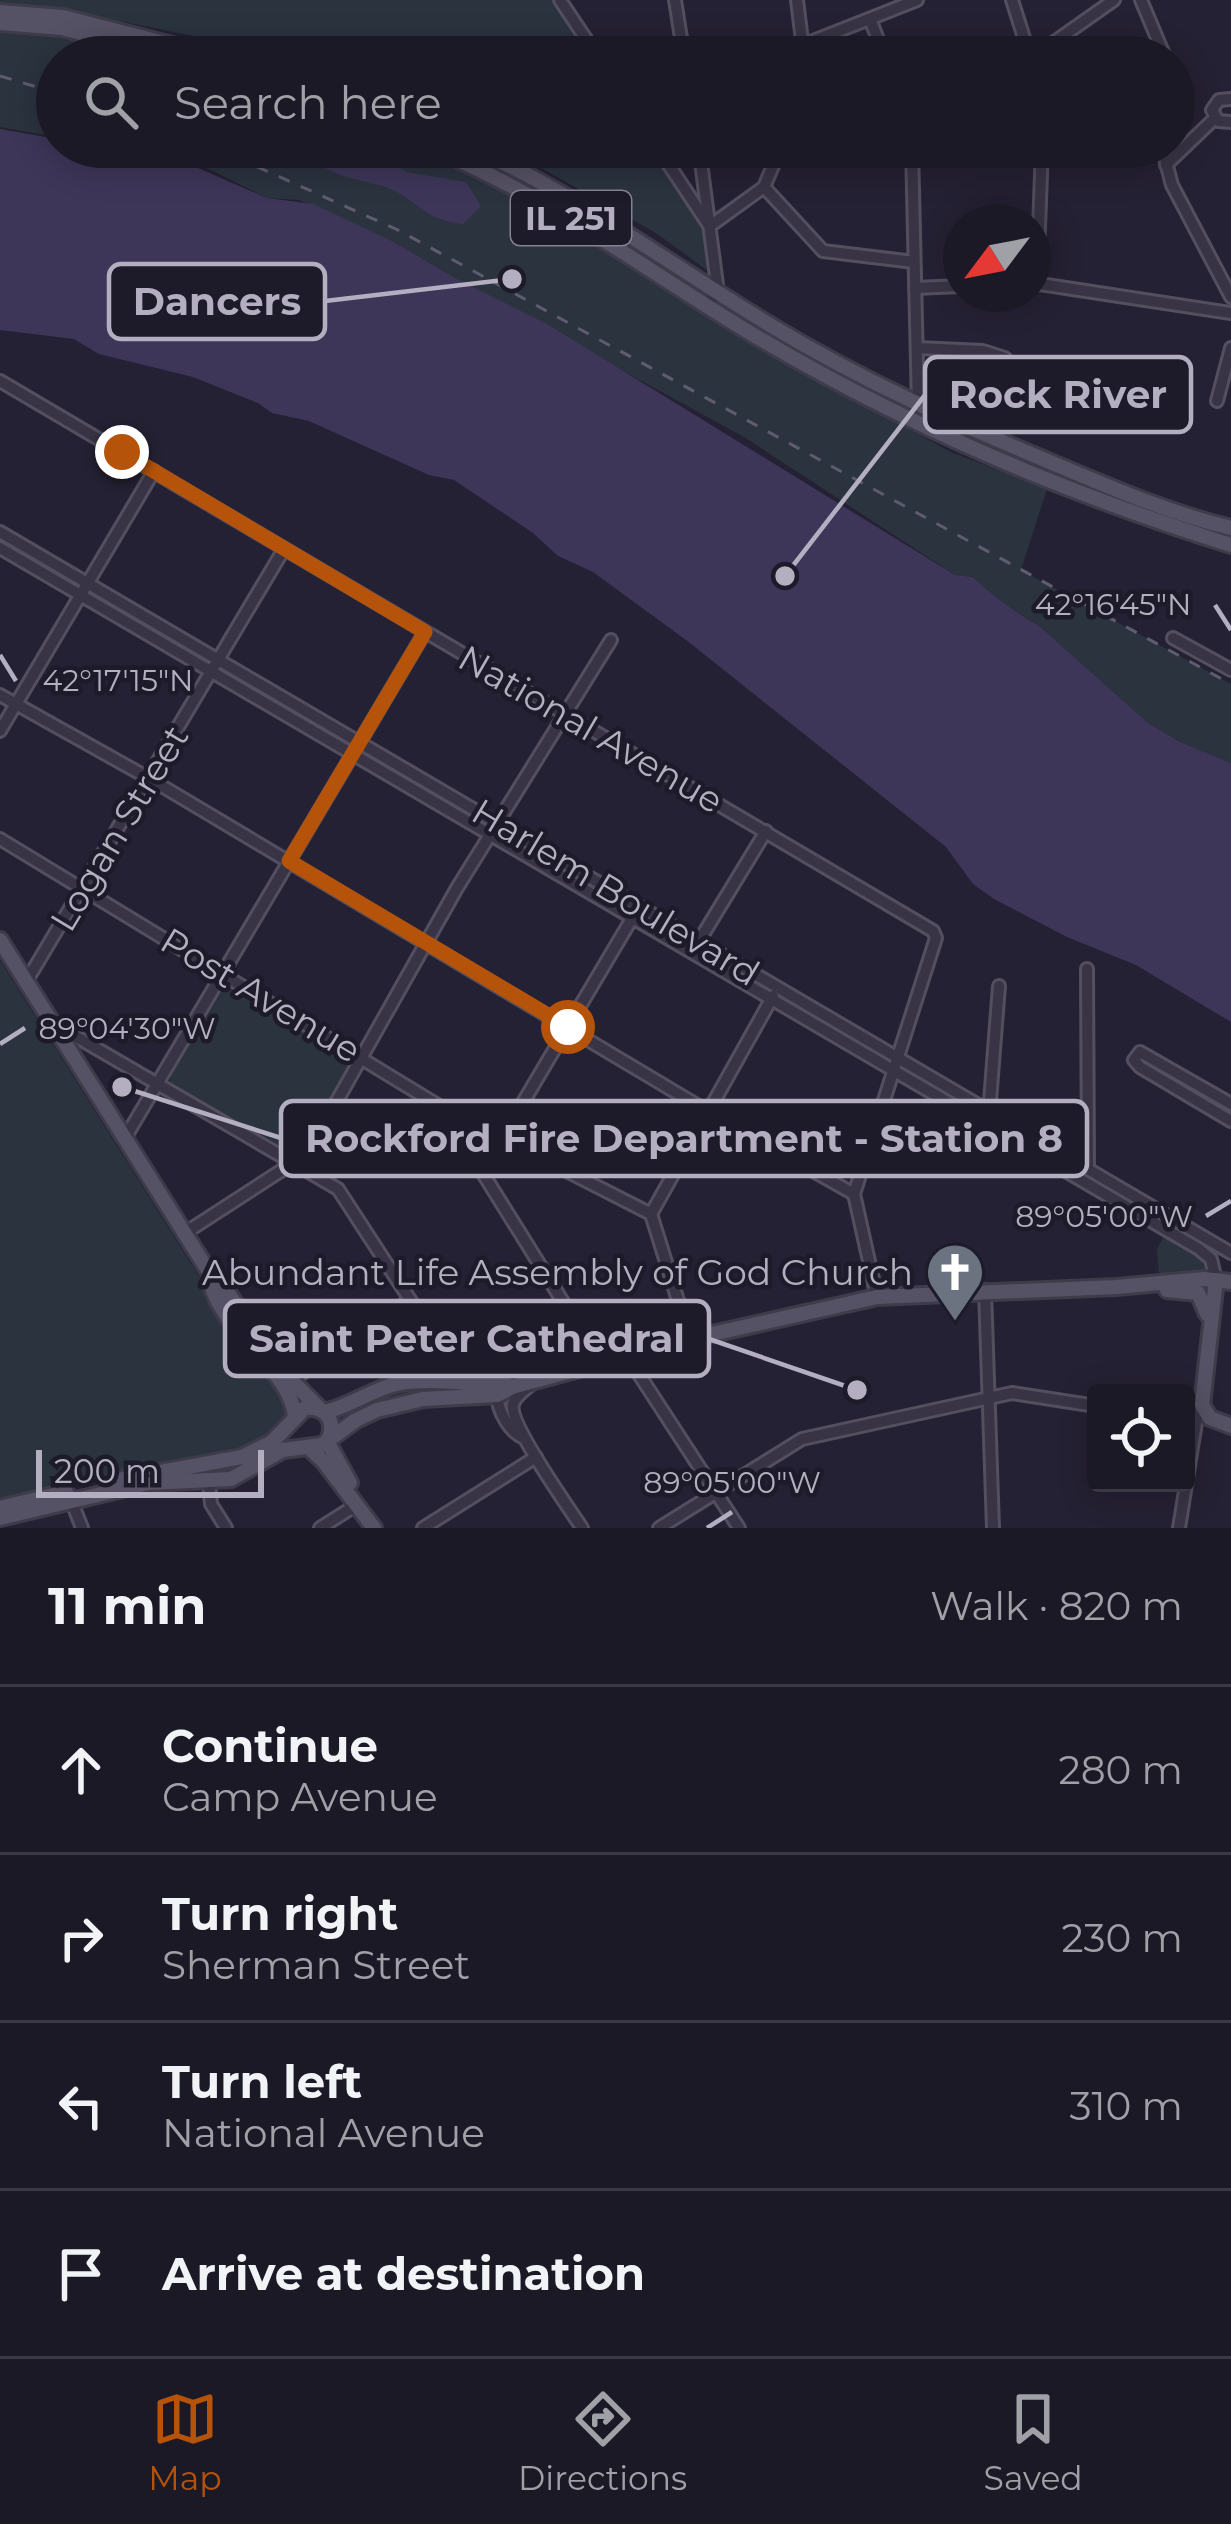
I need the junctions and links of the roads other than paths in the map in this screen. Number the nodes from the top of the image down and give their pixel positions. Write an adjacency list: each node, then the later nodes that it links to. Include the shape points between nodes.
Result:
1 (560, 0): 13 (street)
2 (675, 0): 14 (street)
3 (796, 0): 15 (street)
4 (917, 0): 9 (street)
5 (1012, 0): 18 (street)
6 (1114, 0): 19 (street)
7 (1141, 0): 20 (street)
8 (0, 12): 12 (main road)
9 (870, 19): 16 (street); 17 (street)
10 (0, 23): 11 (main road)
11 (92, 36)
12 (137, 36)
13 (584, 36)
14 (681, 36)
15 (802, 36)
16 (835, 36)
17 (877, 36)
18 (1024, 36)
19 (1062, 36)
20 (1156, 36)
21 (1231, 99): 22 (street, via 1215,102)
22 (1215, 118): 23 (street); 24 (street)
23 (1231, 122)
24 (1195, 137)
25 (473, 168): 42 (main road, IL 251, via 549,204)
26 (512, 168): 40 (main road, IL 251)
27 (671, 168): 35 (street)
28 (701, 168): 35 (street)
29 (774, 168): 33 (street)
30 (912, 168): 36 (street)
31 (1041, 168): 34 (street)
32 (1167, 168): 41 (street)
33 (764, 187): 35 (street); 36 (street, via 823,251)
34 (1039, 204)
35 (710, 226): 40 (street)
36 (914, 262): 39 (street)
37 (1051, 286): 43 (street)
38 (943, 287): 39 (street)
39 (915, 288): 44 (street)
40 (718, 292): 42 (street); 49 (main road, IL 251)
41 (1231, 297)
42 (706, 304): 50 (main road, IL 251)
43 (1231, 314)
44 (917, 348): 46 (street); 49 (street)
45 (1231, 348): 48 (street)
46 (1005, 358)
47 (0, 381): 51 (street, National Avenue)
48 (1217, 400)
49 (919, 405): 50 (street); 52 (main road, IL 251)
50 (912, 422): 54 (main road, IL 251, via 1110,506)
51 (154, 471): 56 (street, National Avenue); 57 (street)
52 (1231, 528)
53 (0, 532): 57 (street, Harlem Boulevard)
54 (1231, 545)
55 (0, 548): 58 (street, Harlem Boulevard)
56 (284, 550): 59 (street, National Avenue); 62 (street, Logan Street)
57 (86, 583): 58 (street); 62 (street, Harlem Boulevard)
58 (79, 596): 64 (street, Harlem Boulevard); 66 (street)
59 (425, 632): 67 (street, National Avenue); 69 (street)
60 (1173, 638): 63 (street)
61 (610, 640): 67 (street)
62 (220, 660): 64 (street, Logan Street); 69 (street, Harlem Boulevard)
63 (1231, 670)
64 (211, 674): 70 (street, Harlem Boulevard); 71 (street, Logan Street)
65 (0, 695): 66 (street)
66 (16, 704): 68 (street); 71 (street)
67 (565, 714): 72 (street); 73 (street, National Avenue)
68 (0, 731)
69 (358, 741): 70 (street); 72 (street, Harlem Boulevard)
70 (350, 754): 74 (street, Harlem Boulevard); 76 (street)
71 (150, 778): 76 (street); 77 (street, Logan Street)
72 (498, 823): 74 (street); 78 (street, Harlem Boulevard)
73 (766, 831): 81 (street); 93 (street, National Avenue, via 933,931)
74 (490, 836): 79 (street, Harlem Boulevard); 82 (street)
75 (0, 838): 77 (street, Post Avenue)
76 (289, 861): 82 (street); 85 (street)
77 (84, 888): 85 (street, Post Avenue); 86 (street, Logan Street)
78 (638, 907): 79 (street); 81 (street, Harlem Boulevard)
79 (631, 920): 83 (street, Harlem Boulevard); 91 (street)
80 (0, 940): 86 (main road)
81 (699, 941): 83 (street); 88 (street, Harlem Boulevard)
82 (427, 945): 91 (street); 92 (street)
83 (691, 955): 89 (street, Harlem Boulevard)
84 (1087, 969): 105 (street)
85 (223, 973): 92 (street, Post Avenue); 95 (street)
86 (26, 982): 90 (main road)
87 (999, 986): 99 (street)
88 (778, 988): 89 (street); 93 (street, Harlem Boulevard)
89 (770, 1001): 94 (street, Harlem Boulevard); 98 (street)
90 (52, 1022): 95 (street); 102 (main road)
91 (568, 1027): 98 (street); 101 (street)
92 (360, 1055): 97 (street, Post Avenue); 103 (street)
93 (898, 1058): 94 (street); 99 (street, Harlem Boulevard)
94 (893, 1071): 99 (street, Harlem Boulevard); 106 (street)
95 (158, 1084): 102 (street); 103 (street)
96 (1231, 1104): 100 (street, via 1140,1052 1134,1060)
97 (441, 1107): 101 (street, Post Avenue); 104 (street)
98 (707, 1111): 106 (street); 107 (street)
99 (988, 1117): 105 (street, Harlem Boulevard)
100 (1231, 1121)
101 (504, 1137): 104 (street); 107 (street, Post Avenue)
102 (125, 1138): 108 (main road)
103 (298, 1163): 108 (street); 116 (street, via 342,1193)
104 (483, 1170): 122 (street)
105 (1085, 1174): 109 (street, Harlem Boulevard); 110 (street, Harlem Boulevard)
106 (854, 1195): 115 (street)
107 (651, 1214): 119 (street)
108 (185, 1233): 111 (main road)
109 (1225, 1250): 110 (street)
110 (1211, 1259): 112 (street)
111 (209, 1272): 123 (main road); 133 (main road, via 242,1337 290,1396)
112 (1223, 1281): 113 (main road); 117 (main road)
113 (1116, 1287): 114 (main road); 117 (main road, via 1192,1289 1203,1298)
114 (985, 1290): 115 (main road); 128 (street)
115 (877, 1297): 119 (main road)
116 (410, 1300): 118 (street); 123 (street)
117 (1210, 1330): 132 (main road)
118 (437, 1333): 121 (street); 124 (street, via 452,1364)
119 (690, 1339): 120 (main road)
120 (627, 1356): 122 (main road); 140 (street)
121 (466, 1359): 126 (main road); 127 (street)
122 (601, 1363): 125 (main road)
123 (291, 1381): 131 (main road)
124 (425, 1382): 126 (main road); 131 (main road)
125 (536, 1382): 127 (main road); 135 (street, via 512,1408)
126 (470, 1384): 127 (main road); 129 (main road)
127 (504, 1388): 129 (main road); 135 (street, via 505,1418)
128 (991, 1397): 130 (street); 140 (street, via 802,1439); 153 (street)
129 (423, 1399): 136 (main road, via 377,1410)
130 (1087, 1405)
131 (322, 1410): 133 (main road, via 305,1408); 136 (main road, via 332,1423)
132 (1196, 1418): 134 (main road); 154 (street)
133 (293, 1419): 137 (main road, via 293,1436); 143 (main road, via 242,1457)
134 (1229, 1426)
135 (524, 1438): 138 (street)
136 (328, 1440): 137 (main road); 142 (main road)
137 (306, 1447): 139 (main road); 142 (main road)
138 (536, 1457): 149 (street); 150 (street)
139 (208, 1483): 141 (main road, via 148,1483); 146 (street)
140 (717, 1491): 151 (street); 152 (street)
141 (71, 1500): 144 (main road); 145 (street)
142 (358, 1504): 147 (street); 148 (main road)
143 (0, 1508)
144 (1, 1523)
145 (82, 1528)
146 (226, 1528)
147 (320, 1528)
148 (374, 1528)
149 (423, 1528)
150 (582, 1528)
151 (659, 1528)
152 (740, 1528)
153 (993, 1528)
154 (1179, 1528)

